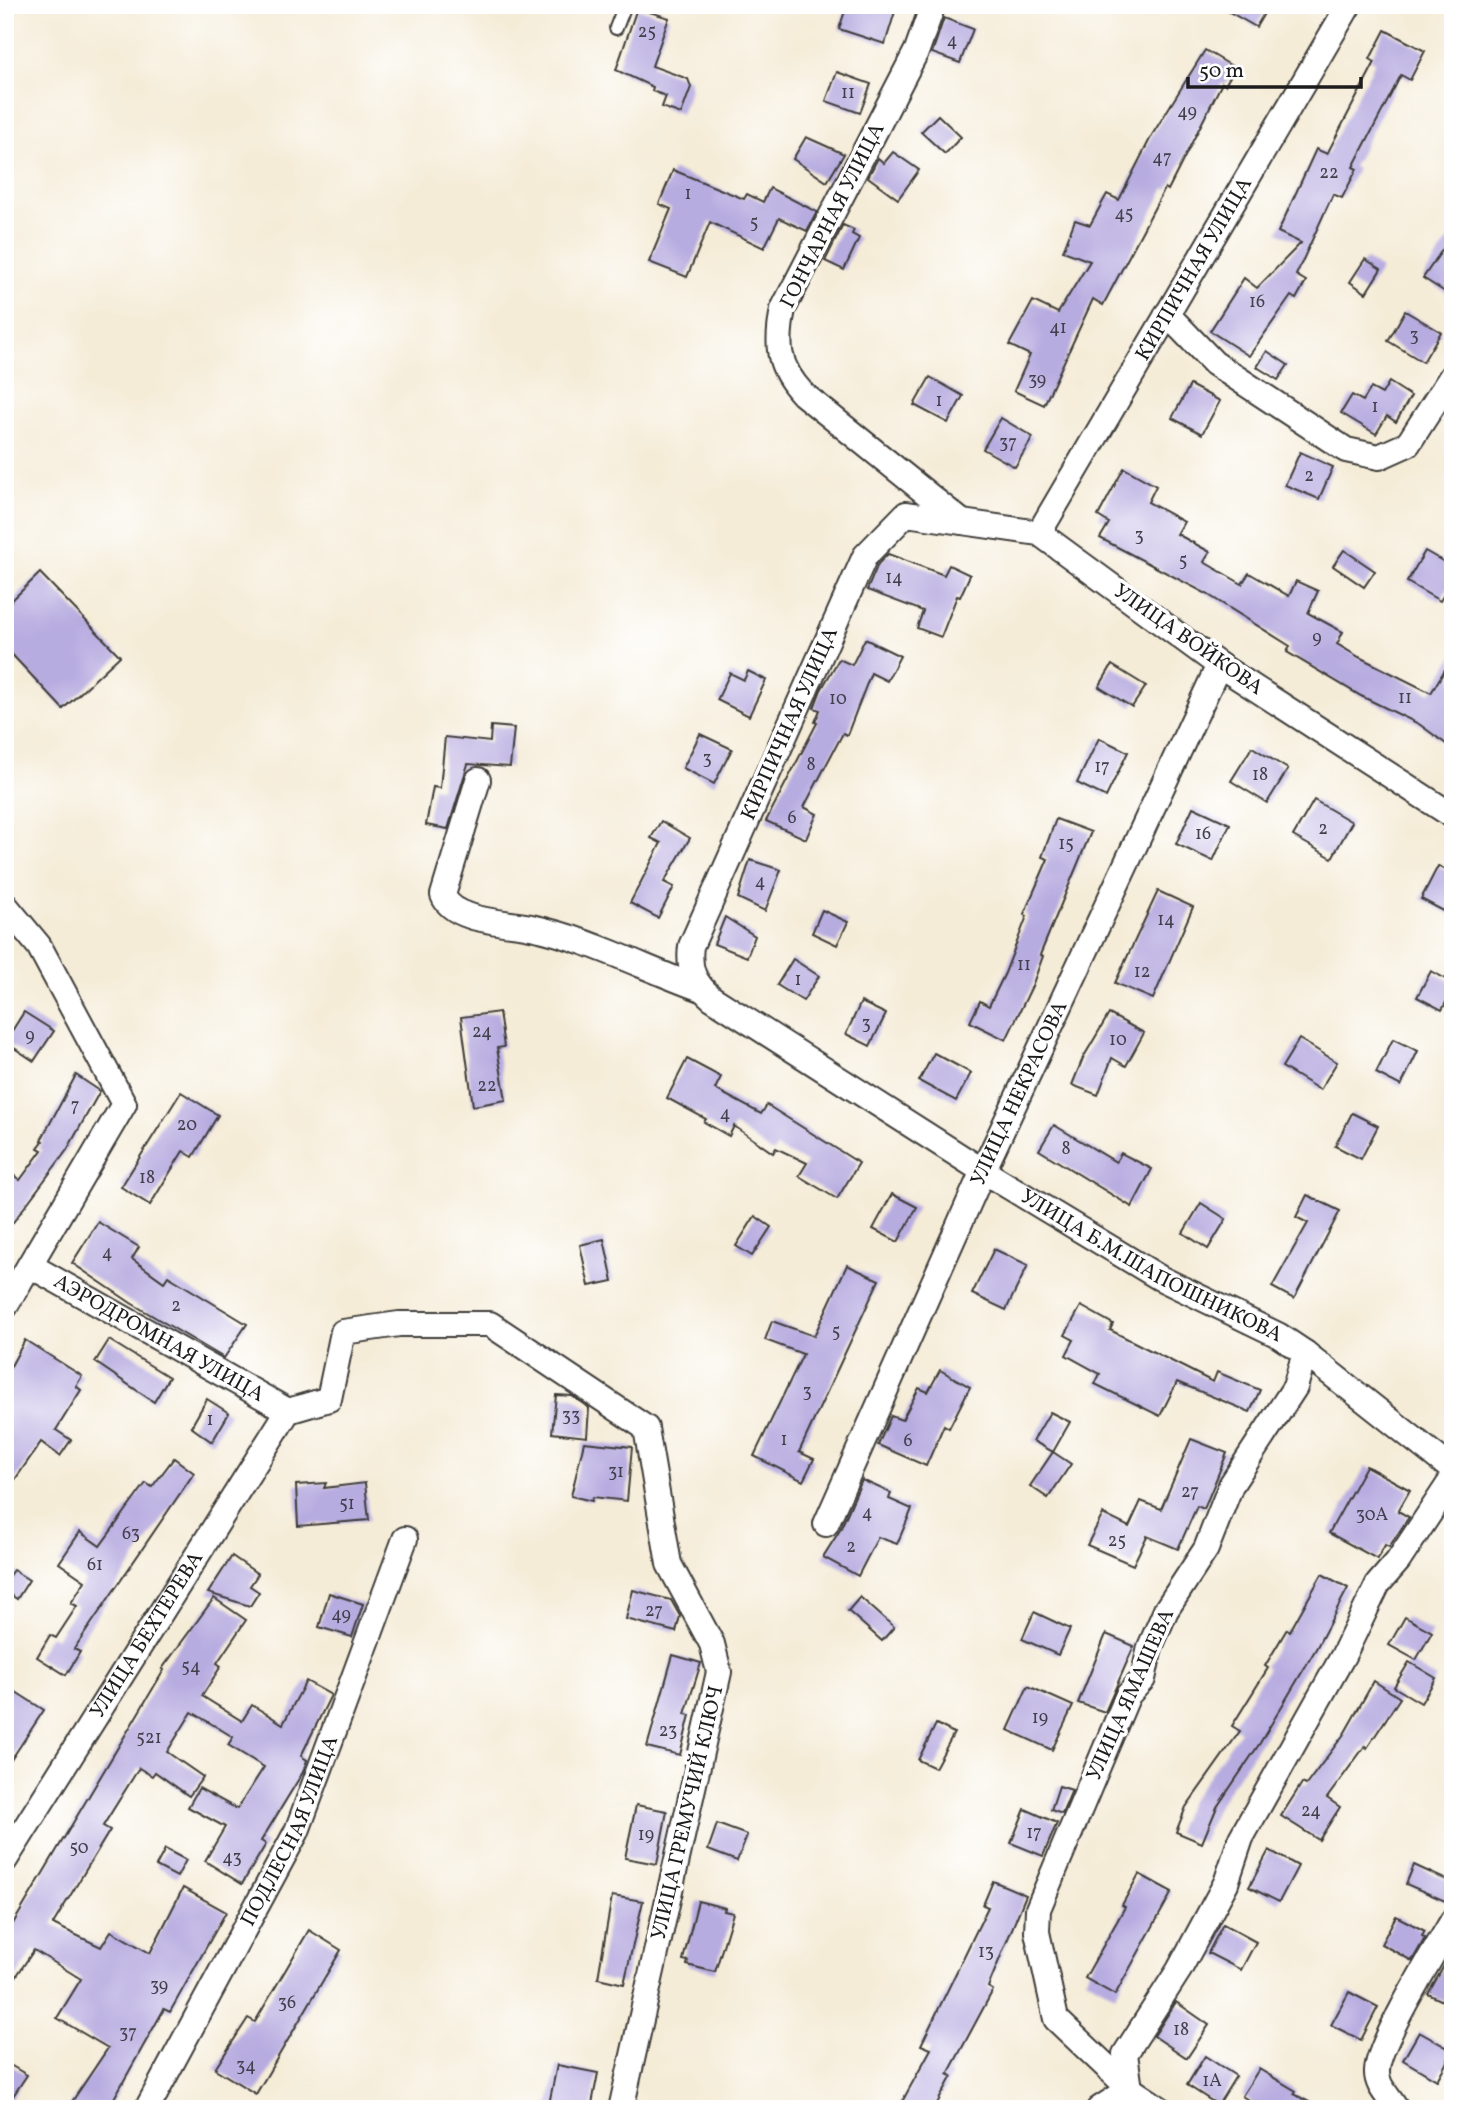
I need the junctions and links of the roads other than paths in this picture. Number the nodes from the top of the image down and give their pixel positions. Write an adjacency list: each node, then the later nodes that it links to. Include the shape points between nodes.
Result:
1 (625, 5): 4 (lane)
2 (933, 5): 8 (street, ГОНЧАРНАЯ УЛИЦА, via 917,50 783,309 779,352 787,377 803,394)
3 (1349, 5): 5 (street, КИРПИЧНАЯ УЛИЦА)
4 (616, 28)
5 (1167, 314): 6 (street, via 1214,363 1346,450 1379,457 1408,444); 9 (street, КИРПИЧНАЯ УЛИЦА)
6 (1453, 374)
7 (906, 514): 8 (street, УЛИЦА ВОЙКОВА); 14 (street, КИРПИЧНАЯ УЛИЦА, via 865,556 691,946 692,974)
8 (962, 522): 9 (street, УЛИЦА ВОЙКОВА)
9 (1039, 533): 10 (street, УЛИЦА ВОЙКОВА)
10 (1219, 665): 12 (street, УЛИЦА ВОЙКОВА); 15 (street, УЛИЦА НЕКРАСОВА)
11 (478, 780): 14 (street, УЛИЦА Б.М.ШАПОШНИКОВА, via 443,895 446,902 462,913 536,928)
12 (1453, 816)
13 (5, 905): 16 (street, via 39,946 124,1104)
14 (699, 988): 15 (street, УЛИЦА Б.М.ШАПОШНИКОВА)
15 (983, 1171): 18 (street, УЛИЦА Б.М.ШАПОШНИКОВА, via 1160,1278 1278,1335); 22 (street, УЛИЦА НЕКРАСОВА)
16 (31, 1266): 17 (street); 19 (street, АЭРОДРОМНАЯ УЛИЦА)
17 (5, 1307)
18 (1305, 1353): 20 (street, УЛИЦА Б.М.ШАПОШНИКОВА); 26 (street, УЛИЦА ЯМАШЕВА, via 1295,1387 1231,1485 1206,1549 1166,1610 1143,1679 1128,1695 1038,1909 1037,1932 1056,2019)
19 (288, 1411): 24 (street, УЛИЦА БЕХТЕРЕВА); 28 (street, УЛИЦА ГРЕМУЧИЙ КЛЮЧ, via 329,1399 343,1332 399,1324 490,1324 646,1428 669,1564 712,1644 719,1672)
20 (1453, 1470)
21 (1453, 1478): 26 (street, via 1378,1584 1241,1838 1226,1883 1179,1970 1125,2054)
22 (826, 1524)
23 (405, 1539): 27 (street, ПОДЛЕСНАЯ УЛИЦА, via 297,1831)
24 (5, 1860)
25 (1453, 1920): 31 (street, via 1378,2059 1378,2082)
26 (1130, 2089): 29 (street); 30 (street, УЛИЦА ЯМАШЕВА)
27 (146, 2109)
28 (621, 2109)
29 (1099, 2109)
30 (1160, 2109)
31 (1396, 2109)

